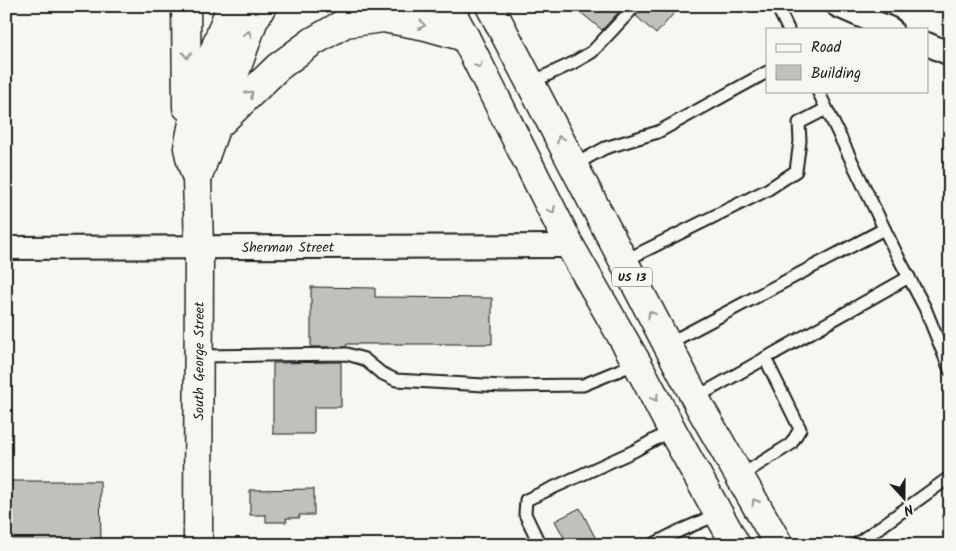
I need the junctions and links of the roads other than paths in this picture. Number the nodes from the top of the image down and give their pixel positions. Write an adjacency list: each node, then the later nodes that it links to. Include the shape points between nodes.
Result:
1 (186, 6): 19 (main road, one-way to 19)
2 (231, 6): 19 (main road, South George Street, via 199,92)
3 (262, 6): 18 (main road, South George Street, one-way to 3, via 252,22)
4 (448, 6): 11 (main road, US 13)
5 (490, 6): 15 (main road, US 13)
6 (635, 6): 15 (lane, via 592,52)
7 (777, 6): 9 (lane)
8 (838, 6): 10 (street)
9 (788, 28)
10 (889, 28)
11 (465, 37): 18 (main road, one-way to 11, via 278,67 345,23 383,18); 24 (main road, US 13, one-way to 24)
12 (928, 44): 13 (street)
13 (950, 54)
14 (766, 73): 20 (lane, via 658,132 605,148)
15 (530, 83): 20 (main road, US 13, one-way to 15)
16 (818, 92): 17 (lane)
17 (826, 109): 22 (lane); 26 (lane, via 799,123 796,171 767,190)
18 (215, 128): 21 (main road, South George Street)
19 (188, 148): 21 (main road, South George Street)
20 (574, 166): 26 (main road, US 13)
21 (197, 179): 23 (main road, South George Street)
22 (884, 229): 27 (lane); 28 (lane)
23 (199, 246): 24 (street, Sherman Street); 25 (street, Sherman Street); 29 (main road, South George Street)
24 (570, 246): 31 (main road, US 13)
25 (6, 248)
26 (623, 261): 28 (main road, US 13, one-way to 26)
27 (909, 277): 30 (lane); 32 (lane)
28 (667, 344): 33 (main road, US 13)
29 (198, 356): 31 (lane, via 347,354 364,360 396,380 502,386 582,385); 38 (main road, South George Street)
30 (765, 358): 33 (lane); 35 (lane, via 800,429 791,444)
31 (637, 363): 34 (main road, US 13, one-way to 34)
32 (950, 370)
33 (695, 398): 35 (main road, US 13)
34 (672, 430): 37 (main road, US 13); 39 (lane, via 634,451 526,500 525,514)
35 (740, 476): 42 (main road, US 13, one-way to 35)
36 (950, 477): 43 (lane)
37 (719, 514): 40 (lane); 41 (main road, US 13)
38 (198, 545)
39 (540, 545)
40 (652, 545)
41 (736, 545)
42 (779, 545)
43 (855, 545)

